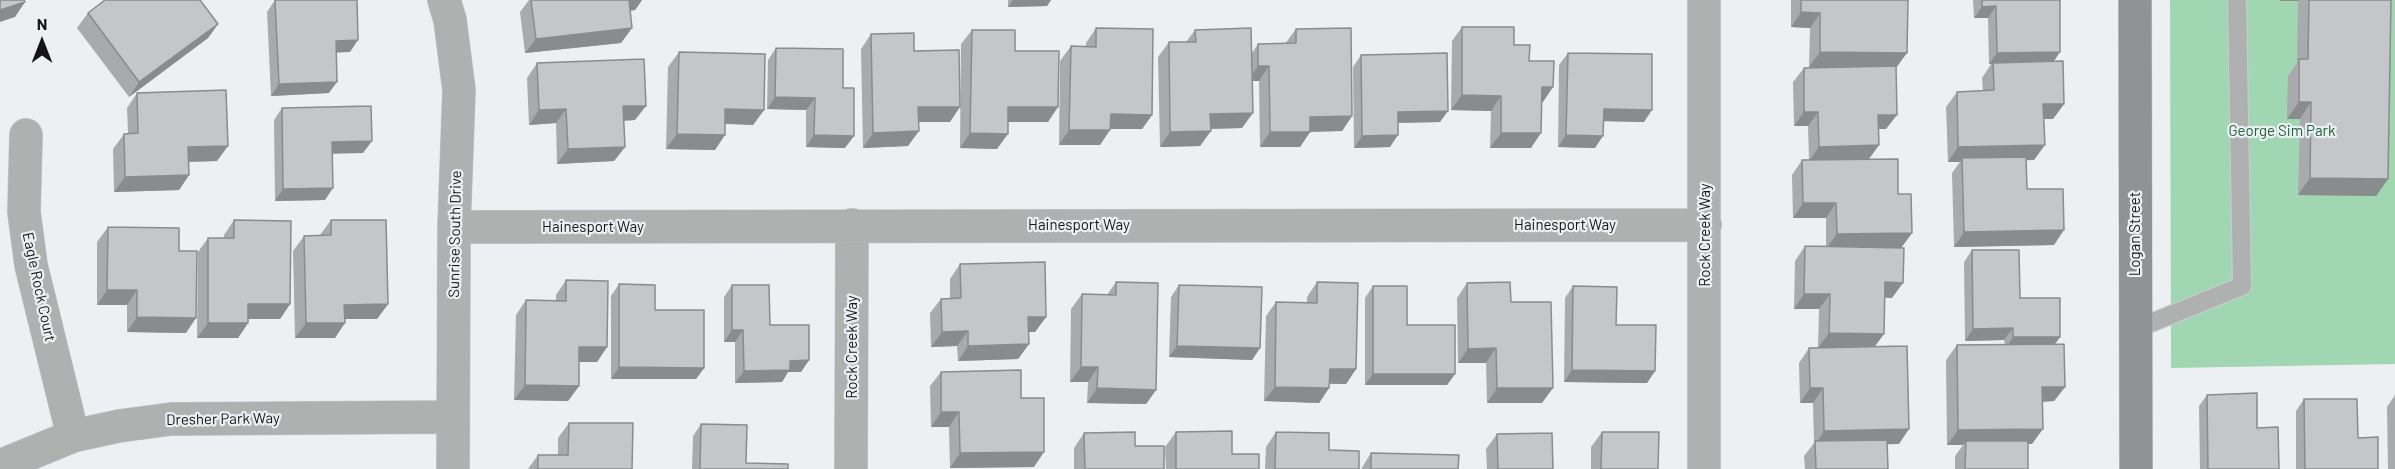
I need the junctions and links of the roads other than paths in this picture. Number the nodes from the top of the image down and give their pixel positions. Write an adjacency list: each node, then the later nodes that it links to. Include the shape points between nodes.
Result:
1 (444, 0): 8 (street, Sunrise South Drive, via 459,90)
2 (1704, 0): 7 (street, Rock Creek Way)
3 (2135, 0): 9 (street, Logan Street)
4 (2237, 0): 9 (lane, via 2242,286)
5 (26, 135): 11 (street, Eagle Rock Court, via 24,212 31,265)
6 (852, 225): 7 (street, Hainesport Way); 8 (street, Hainesport Way); 14 (street, Rock Creek Way)
7 (1705, 225): 15 (street, Rock Creek Way)
8 (454, 227): 10 (street, Sunrise South Drive)
9 (2136, 329): 16 (street, Logan Street)
10 (453, 417): 11 (street, Dresher Park Way, via 171,419); 13 (street, Sunrise South Drive)
11 (73, 436): 12 (street, Dresher Park Way)
12 (0, 466)
13 (453, 469)
14 (851, 469)
15 (1704, 469)
16 (2136, 469)

